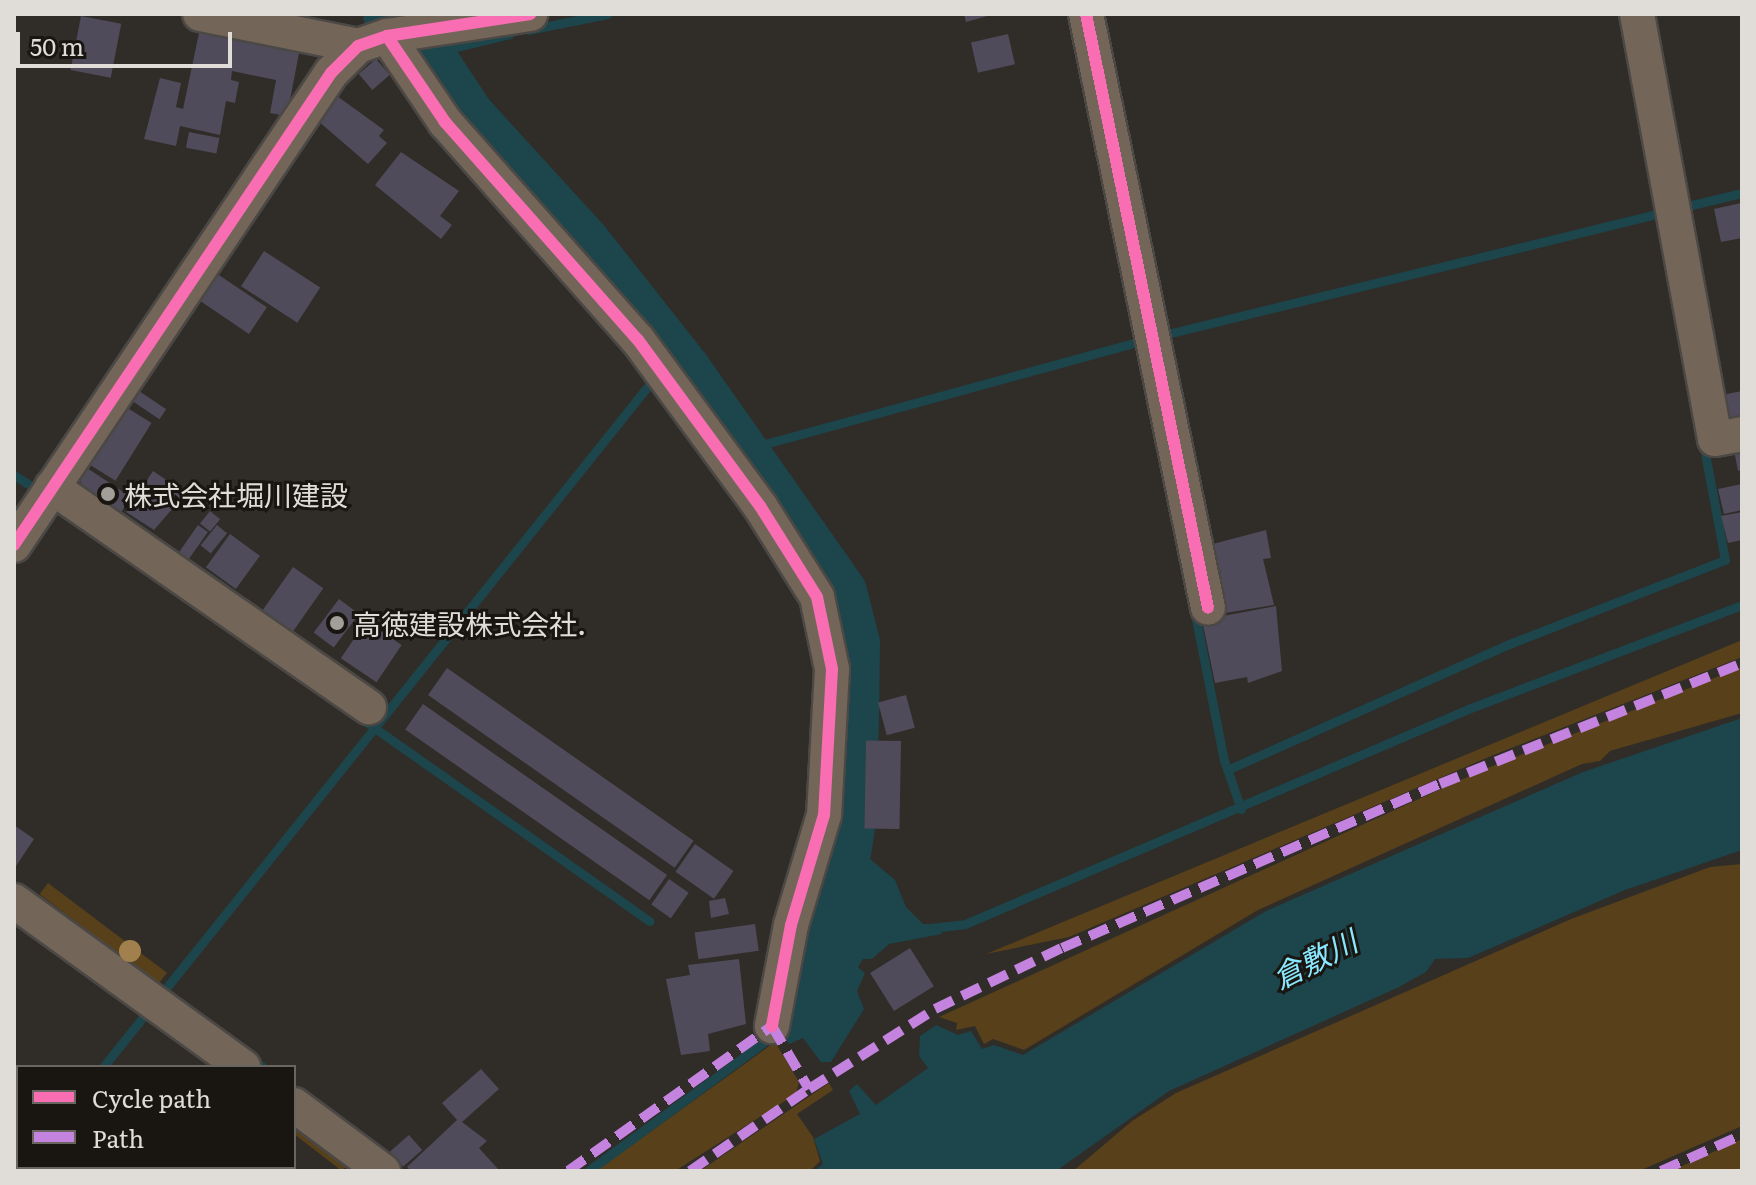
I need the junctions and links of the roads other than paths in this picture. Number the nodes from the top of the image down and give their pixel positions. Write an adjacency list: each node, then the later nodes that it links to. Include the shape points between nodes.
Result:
1 (200, 14): 5 (street)
2 (530, 14): 5 (street)
3 (1086, 14): 9 (street)
4 (1637, 14): 6 (street, via 1715,439)
5 (399, 32): 7 (street, via 324,83); 12 (street, via 445,122 660,370 799,563 828,631 832,669 824,815 791,925)
6 (1742, 434)
7 (52, 487): 8 (street); 10 (street)
8 (14, 545)
9 (1208, 608)
10 (369, 707)
11 (14, 901): 13 (street)
12 (772, 1026)
13 (240, 1065)
14 (296, 1106): 15 (street)
15 (383, 1171)

